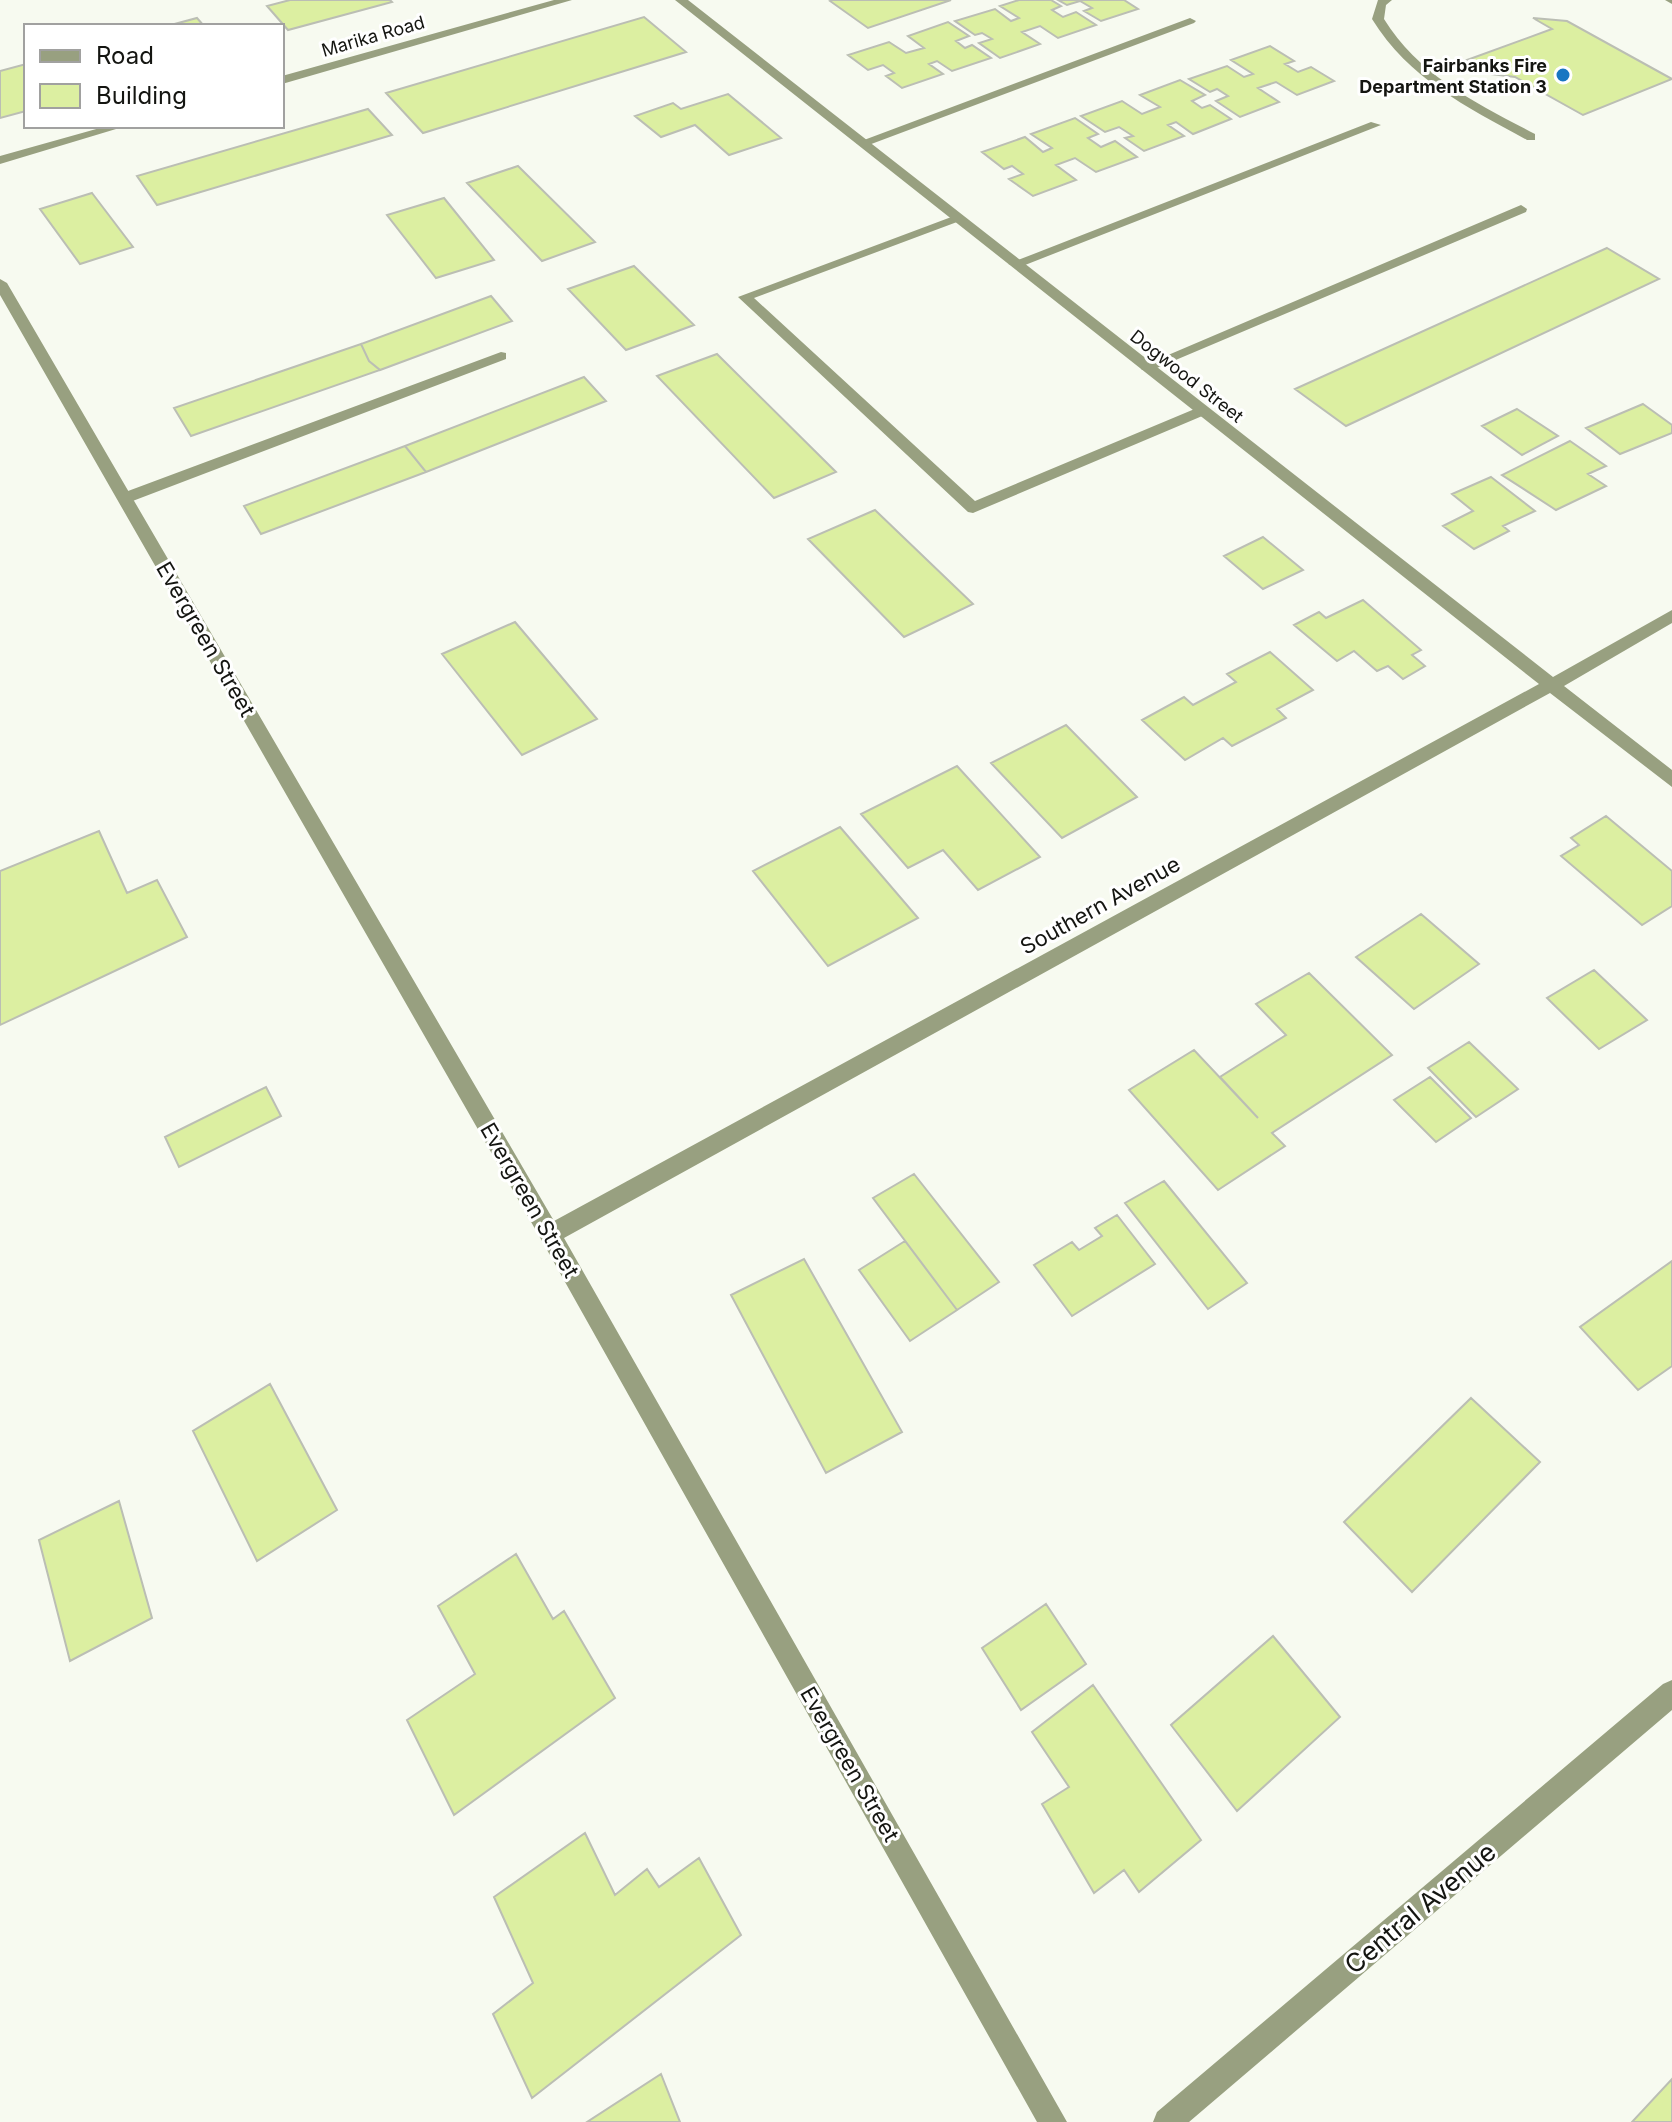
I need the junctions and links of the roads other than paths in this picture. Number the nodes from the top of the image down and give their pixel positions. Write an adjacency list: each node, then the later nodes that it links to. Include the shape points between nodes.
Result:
1 (566, 0): 5 (street, Marika Road)
2 (681, 0): 9 (street, Dogwood Street)
3 (1386, 0): 8 (street, via 1378,19 1397,49 1451,91)
4 (1190, 21): 9 (street)
5 (284, 79)
6 (1375, 125): 13 (street)
7 (113, 128): 10 (street)
8 (1531, 137)
9 (862, 143): 12 (street, Dogwood Street)
10 (0, 160)
11 (1521, 209): 16 (street)
12 (959, 219): 13 (street, Dogwood Street); 17 (street, via 745,297 973,508)
13 (1015, 264): 16 (street, Dogwood Street)
14 (0, 283): 18 (street, Evergreen Street)
15 (501, 356): 18 (street)
16 (1147, 367): 17 (street, Dogwood Street)
17 (1202, 411): 20 (street, Dogwood Street)
18 (125, 498): 22 (street, Evergreen Street)
19 (1672, 616): 20 (street, Southern Avenue)
20 (1550, 686): 21 (street, Dogwood Street); 22 (street, Southern Avenue)
21 (1672, 780)
22 (550, 1234): 24 (street, Evergreen Street)
23 (1672, 1693): 25 (street, Central Avenue)
24 (1053, 2122)
25 (1167, 2122)

